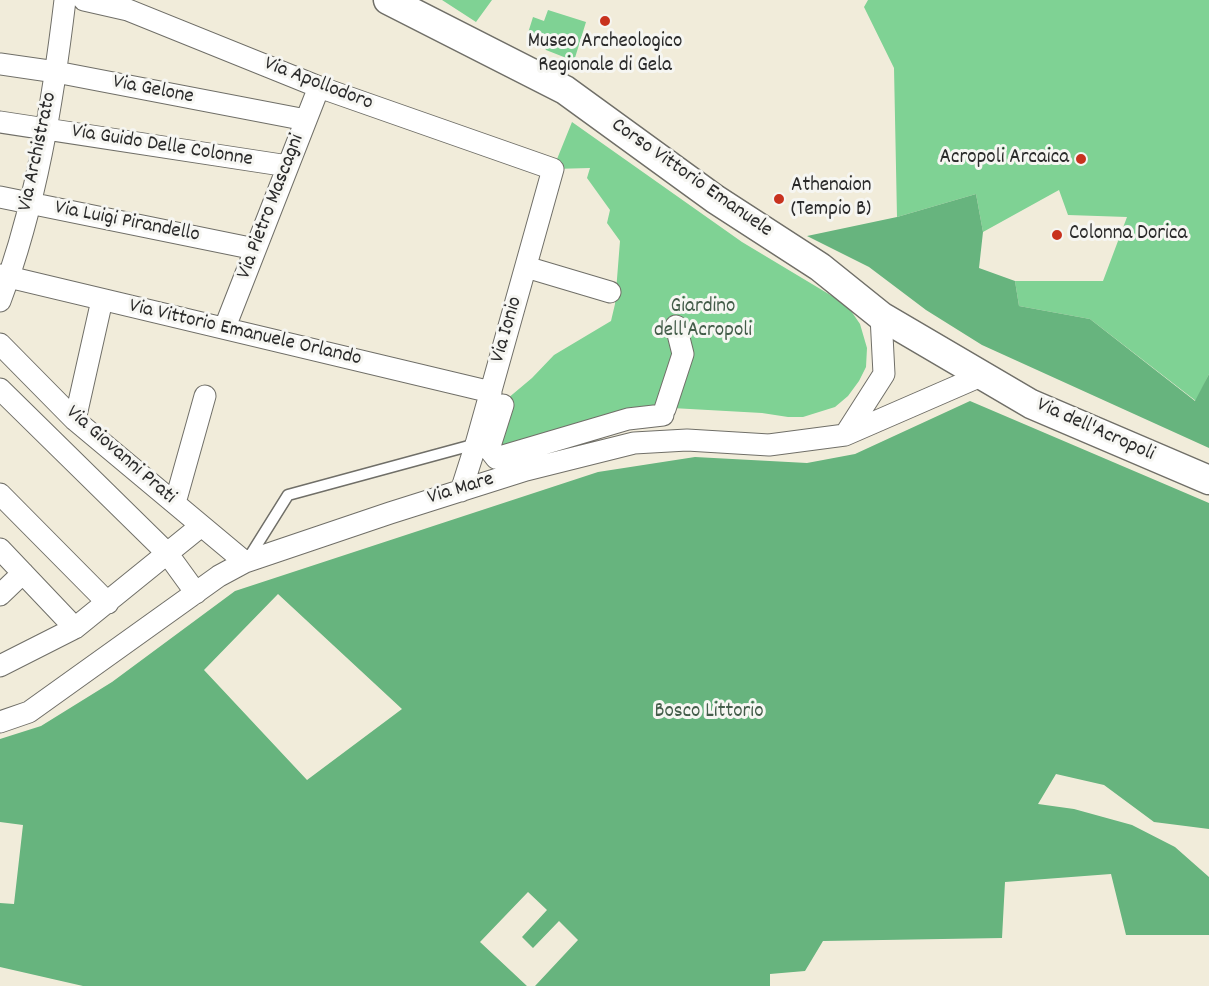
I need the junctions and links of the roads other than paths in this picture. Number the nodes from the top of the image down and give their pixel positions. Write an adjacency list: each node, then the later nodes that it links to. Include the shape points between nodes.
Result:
1 (65, 0): 5 (street, Via Archistrato)
2 (84, 0): 6 (street, Via Apollodoro, via 128,10)
3 (391, 1): 20 (street, Corso Vittorio Emanuele, via 566,90 715,199 820,267)
4 (0, 64): 5 (street, Via Gelone)
5 (56, 72): 7 (street, Via Gelone); 9 (street, Via Archistrato)
6 (319, 87): 7 (street, Via Pietro Mascagni); 11 (street, Via Apollodoro)
7 (306, 120): 10 (street, Via Pietro Mascagni)
8 (0, 122): 9 (street, Via Guido Delle Colonne)
9 (46, 128): 10 (street, Via Guido Delle Colonne); 13 (street, Via Archistrato)
10 (288, 166): 14 (street, Via Pietro Mascagni)
11 (553, 169): 15 (street, Via Ionio)
12 (0, 197): 13 (street, Via Luigi Pirandello)
13 (29, 204): 14 (street, Via Luigi Pirandello); 16 (street, Via Archistrato)
14 (255, 249): 22 (street, Via Pietro Mascagni)
15 (526, 267): 17 (street); 27 (street, Via Ionio)
16 (5, 276): 18 (street, Via Vittorio Emanuele Orlando); 19 (street, Via Archistrato)
17 (610, 292)
18 (102, 300): 22 (street, Via Vittorio Emanuele Orlando); 28 (street)
19 (0, 302)
20 (881, 316): 24 (street, Corso Vittorio Emanuele); 29 (street, via 884,374)
21 (676, 326): 27 (street, via 683,354 664,412 496,458 489,449)
22 (225, 327): 27 (street, Via Vittorio Emanuele Orlando)
23 (0, 344): 28 (street, Via Giovanni Prati)
24 (983, 375): 29 (street, Via Mare); 31 (street, Via dell'Acropoli, via 1031,404)
25 (0, 389): 37 (street, Via Giovanni Prati)
26 (205, 396): 34 (street)
27 (497, 398): 30 (street, Via Ionio)
28 (75, 420): 34 (street, Via Giovanni Prati)
29 (844, 435): 32 (street, Via Mare, via 768,445 687,440 634,443)
30 (476, 444): 32 (street, Via Ionio); 38 (lane, via 288,495)
31 (1209, 480)
32 (461, 491): 38 (street, Via Mare)
33 (0, 494): 42 (street)
34 (175, 503): 35 (street, Via Giovanni Prati)
35 (201, 526): 37 (street); 38 (street, Via Giovanni Prati)
36 (0, 549): 39 (street)
37 (167, 553): 40 (street, Via Giovanni Prati); 42 (street)
38 (245, 562): 40 (street, Via Mare)
39 (23, 573): 41 (street); 43 (street)
40 (196, 593): 45 (street, Via Mare, via 29,712)
41 (0, 595)
42 (108, 603): 43 (street)
43 (75, 628): 44 (street)
44 (0, 666)
45 (0, 722)

